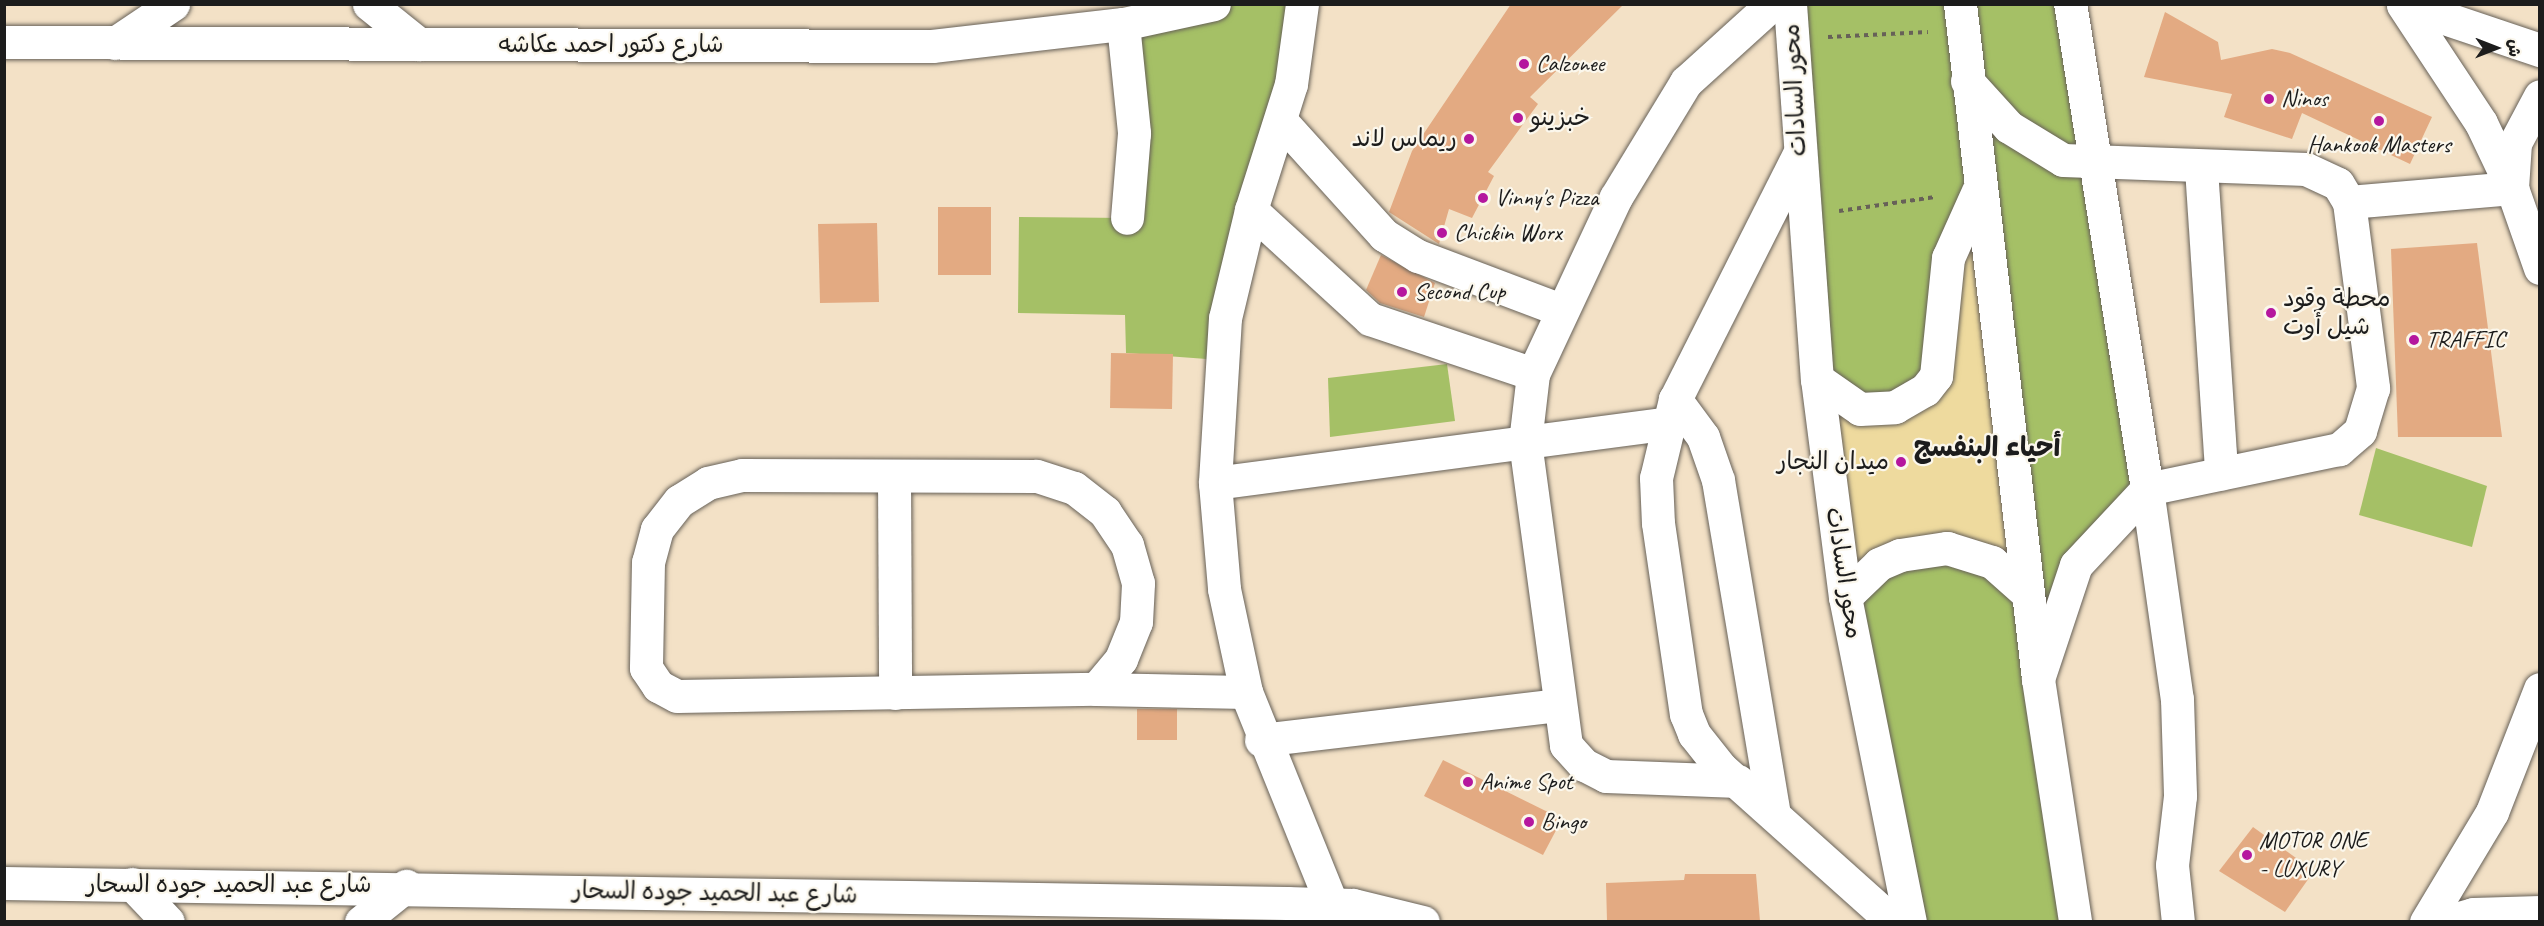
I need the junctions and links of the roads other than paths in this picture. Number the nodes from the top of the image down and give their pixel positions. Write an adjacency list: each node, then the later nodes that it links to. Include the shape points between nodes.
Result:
1 (173, 4): 12 (street)
2 (369, 4): 13 (street)
3 (1214, 4): 10 (street, شارع دكتور احمد عكاشه)
4 (1302, 4): 17 (street)
5 (1772, 4): 27 (street, via 1686,82 1616,197)
6 (1790, 4): 18 (street, محور السادات)
7 (2070, 4): 19 (street)
8 (2403, 5): 14 (street); 21 (street, via 2445,62)
9 (1961, 18): 15 (street)
10 (1123, 24): 13 (street, شارع دكتور احمد عكاشه, via 932,46); 25 (street, via 1134,134)
11 (4, 42): 12 (street, شارع دكتور احمد عكاشه)
12 (115, 43): 13 (street, شارع دكتور احمد عكاشه)
13 (419, 44)
14 (2540, 50)
15 (1967, 81): 19 (street, via 2009,126 2034,145 2063,160); 22 (street)
16 (2540, 96): 21 (street, via 2515,143)
17 (1281, 121): 24 (street); 27 (street, via 1384,235 1418,256)
18 (1799, 154): 29 (street, محور السادات); 30 (street)
19 (2094, 165): 20 (street); 35 (street)
20 (2201, 168): 23 (street, via 2318,171 2338,184); 32 (street)
21 (2512, 188): 23 (street); 26 (street)
22 (1977, 191): 29 (street, via 1948,258 1936,376 1925,390 1895,407 1869,410 1844,402); 36 (street)
23 (2349, 202): 32 (street, via 2373,388 2368,418 2339,449)
24 (1251, 210): 28 (street, via 1370,319); 34 (street, via 1225,318)
25 (1127, 218)
26 (2540, 268)
27 (1561, 310): 28 (street)
28 (1533, 374): 31 (street)
29 (1816, 379): 37 (street, محور السادات)
30 (1671, 411): 31 (street); 45 (street, via 1656,478 1658,523 1686,714 1706,752); 46 (street, via 1703,437 1718,480)
31 (1525, 442): 34 (street); 43 (street)
32 (2222, 473): 35 (street)
33 (894, 476): 39 (street, via 1036,476 1074,488 1105,512 1127,545 1138,583 1136,622 1121,659); 42 (street); 42 (street, via 742,475 708,483 679,501 657,529 648,562 645,646 652,677 677,696)
34 (1215, 483): 41 (street, via 1224,589)
35 (2146, 489): 38 (street, via 2076,566); 58 (street, via 2177,699 2180,796 2172,865)
36 (2027, 593): 37 (street, via 1992,562 1947,548 1900,555 1879,564); 38 (street)
37 (1845, 597): 56 (street, محور السادات)
38 (2038, 679): 57 (street)
39 (1096, 689): 41 (street); 42 (street)
40 (2540, 689): 59 (street, via 2493,812)
41 (1246, 692): 44 (street)
42 (895, 693)
43 (1558, 705): 44 (street); 45 (street, via 1566,744 1594,772 1618,778)
44 (1261, 740): 50 (street)
45 (1738, 781): 46 (street)
46 (1774, 813): 55 (street)
47 (4, 883): 48 (street, شارع عبد الحميد جوده السحار)
48 (132, 884): 49 (street, شارع عبد الحميد جوده السحار); 52 (street)
49 (406, 886): 50 (street, شارع عبد الحميد جوده السحار); 53 (street)
50 (1332, 905): 54 (street, شارع عبد الحميد جوده السحار, via 1409,914)
51 (2540, 912): 60 (street, via 2473,914)
52 (168, 921)
53 (361, 921)
54 (1424, 921)
55 (1893, 921)
56 (1910, 921)
57 (2075, 921)
58 (2178, 921)
59 (2426, 921)
60 (2445, 921)

